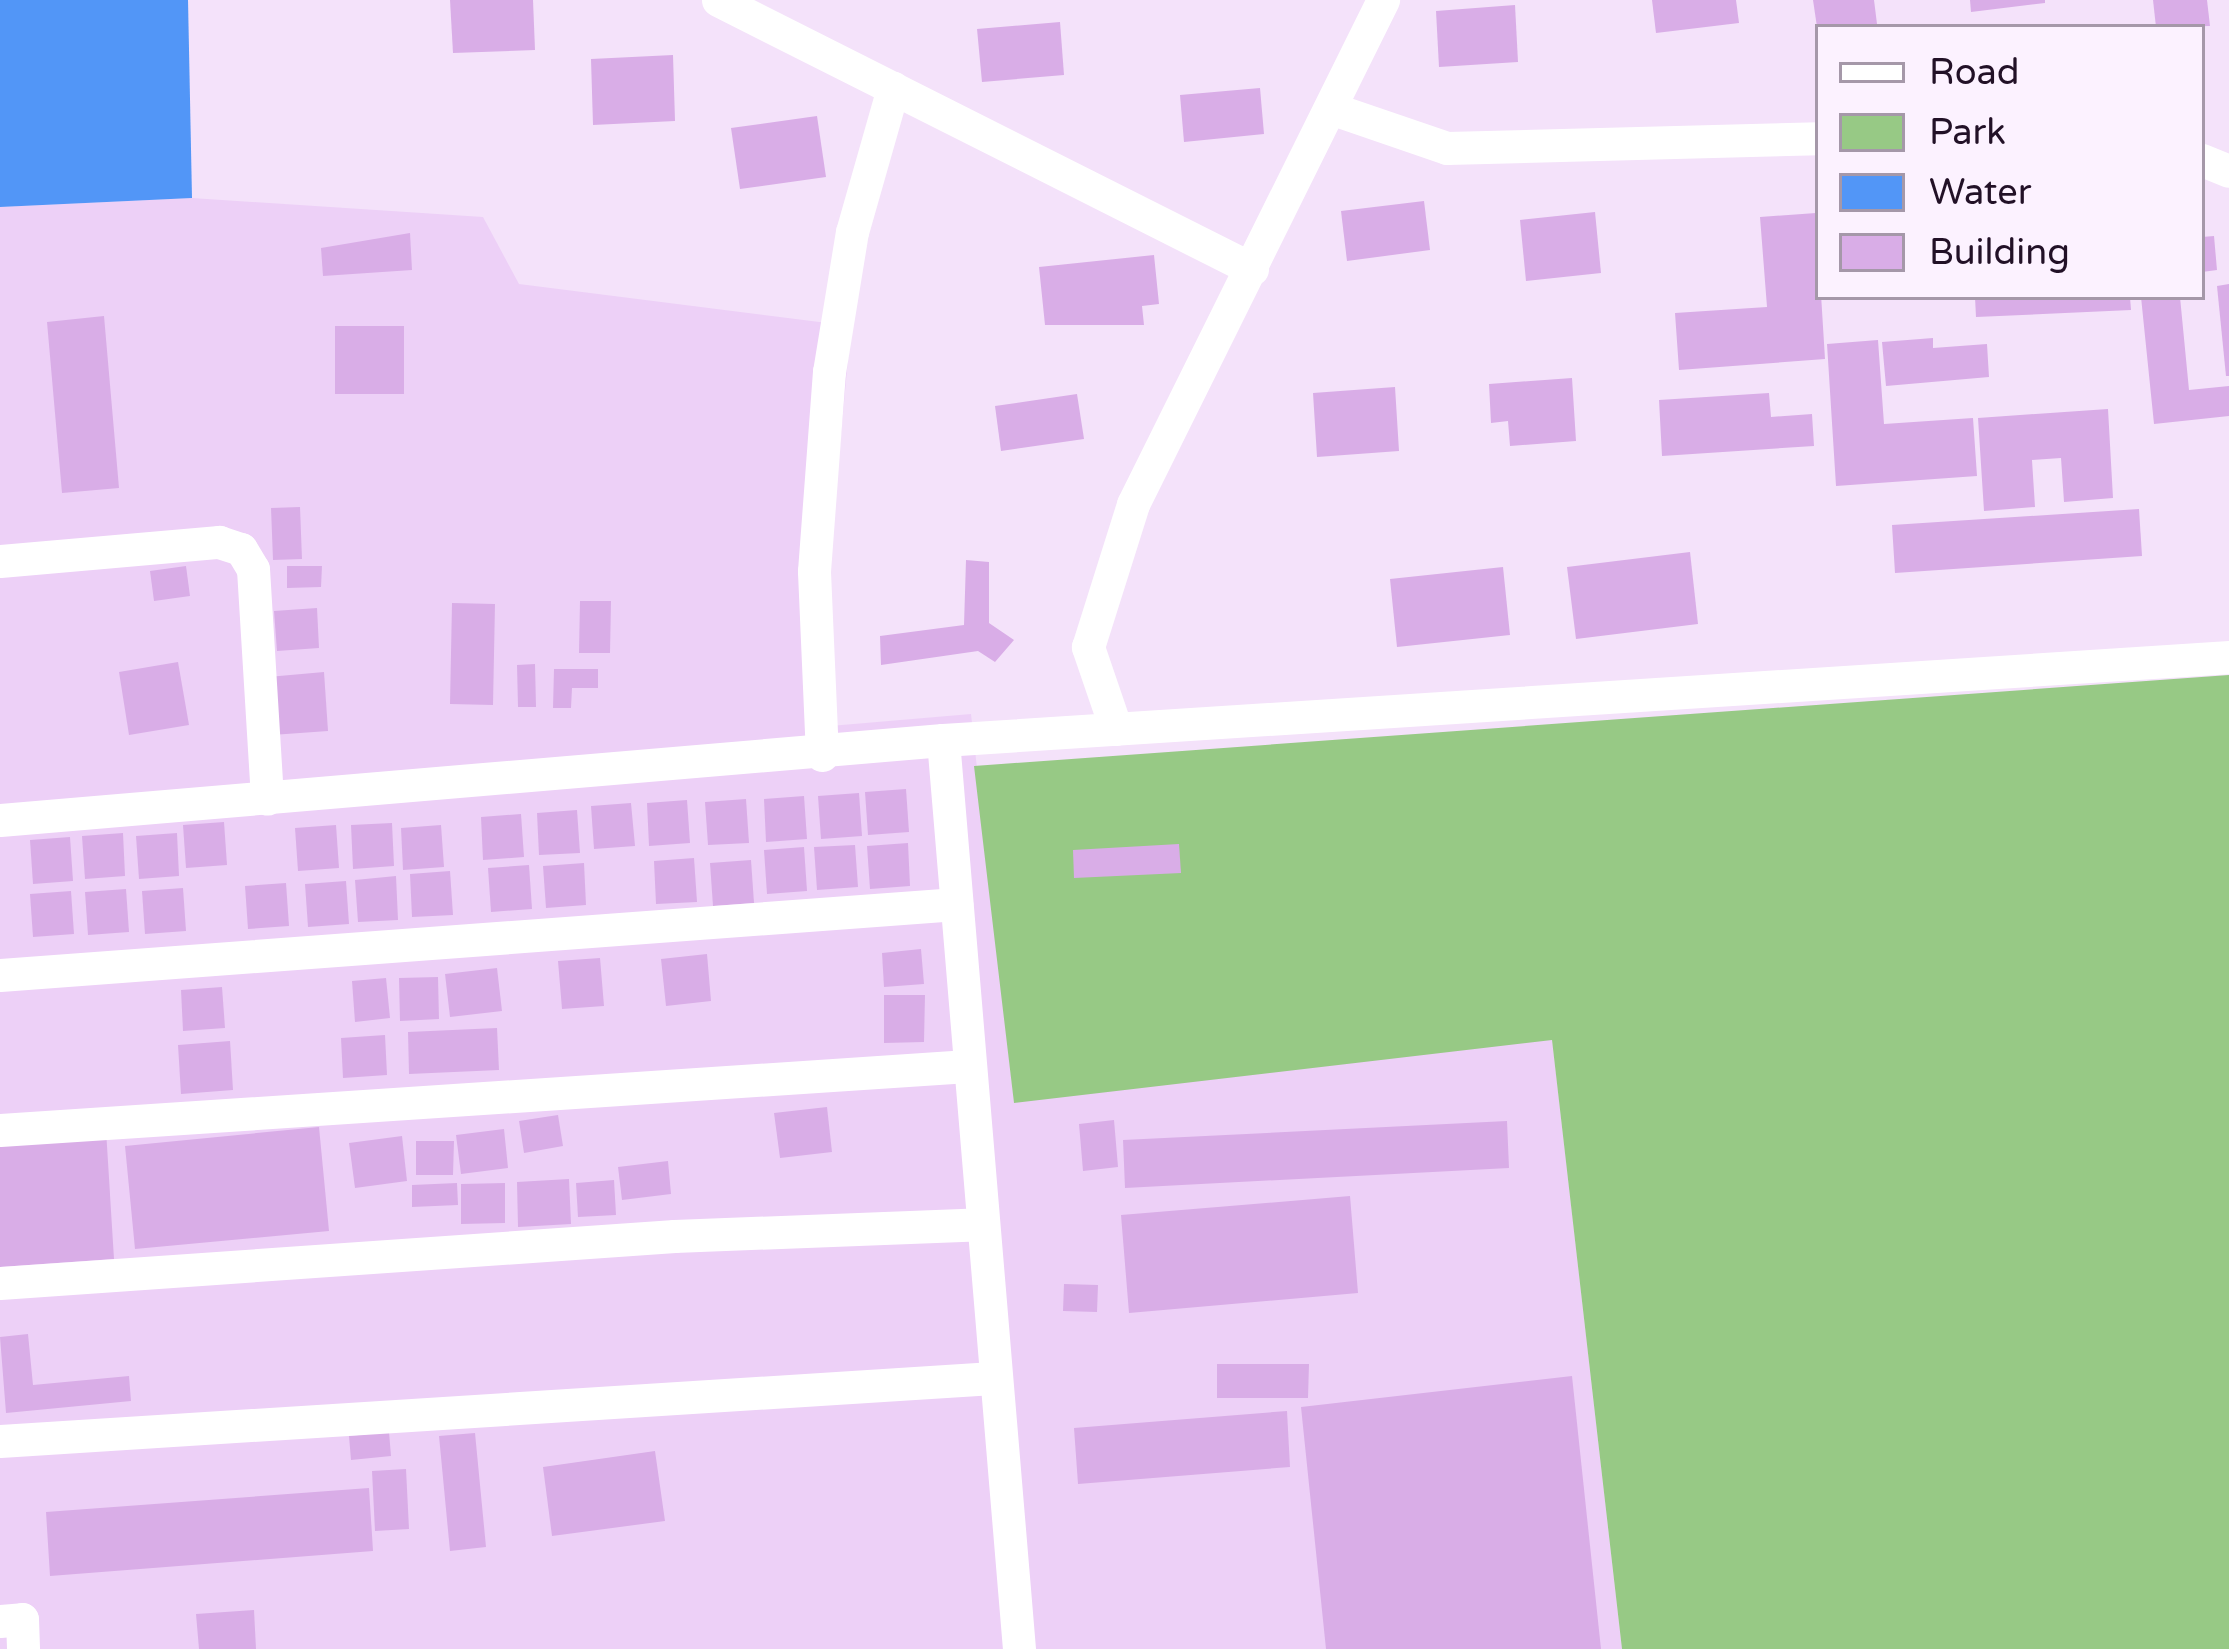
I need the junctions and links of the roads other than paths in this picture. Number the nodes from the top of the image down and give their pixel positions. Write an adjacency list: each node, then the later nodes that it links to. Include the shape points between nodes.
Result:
1 (718, 0): 3 (street)
2 (1383, 0): 4 (street)
3 (893, 88): 6 (street); 11 (street, via 852,232 829,372 814,571)
4 (1333, 109): 5 (street, via 1447,148); 6 (street)
5 (1815, 138)
6 (1252, 269): 9 (street, via 1133,505 1088,647)
7 (0, 561): 12 (street, via 219,542 241,550 254,568)
8 (2229, 657): 9 (street)
9 (1116, 729): 10 (street)
10 (943, 740): 11 (street); 14 (street)
11 (822, 755): 12 (street)
12 (267, 800): 13 (street)
13 (0, 820)
14 (956, 904): 15 (street); 16 (street)
15 (0, 975)
16 (968, 1066): 17 (street); 18 (street)
17 (0, 1130)
18 (981, 1224): 19 (street, via 674,1236); 20 (street)
19 (0, 1283)
20 (992, 1378): 21 (street); 24 (street)
21 (0, 1441)
22 (0, 1621): 23 (street, via 22,1619)
23 (23, 1649)
24 (1019, 1649)

